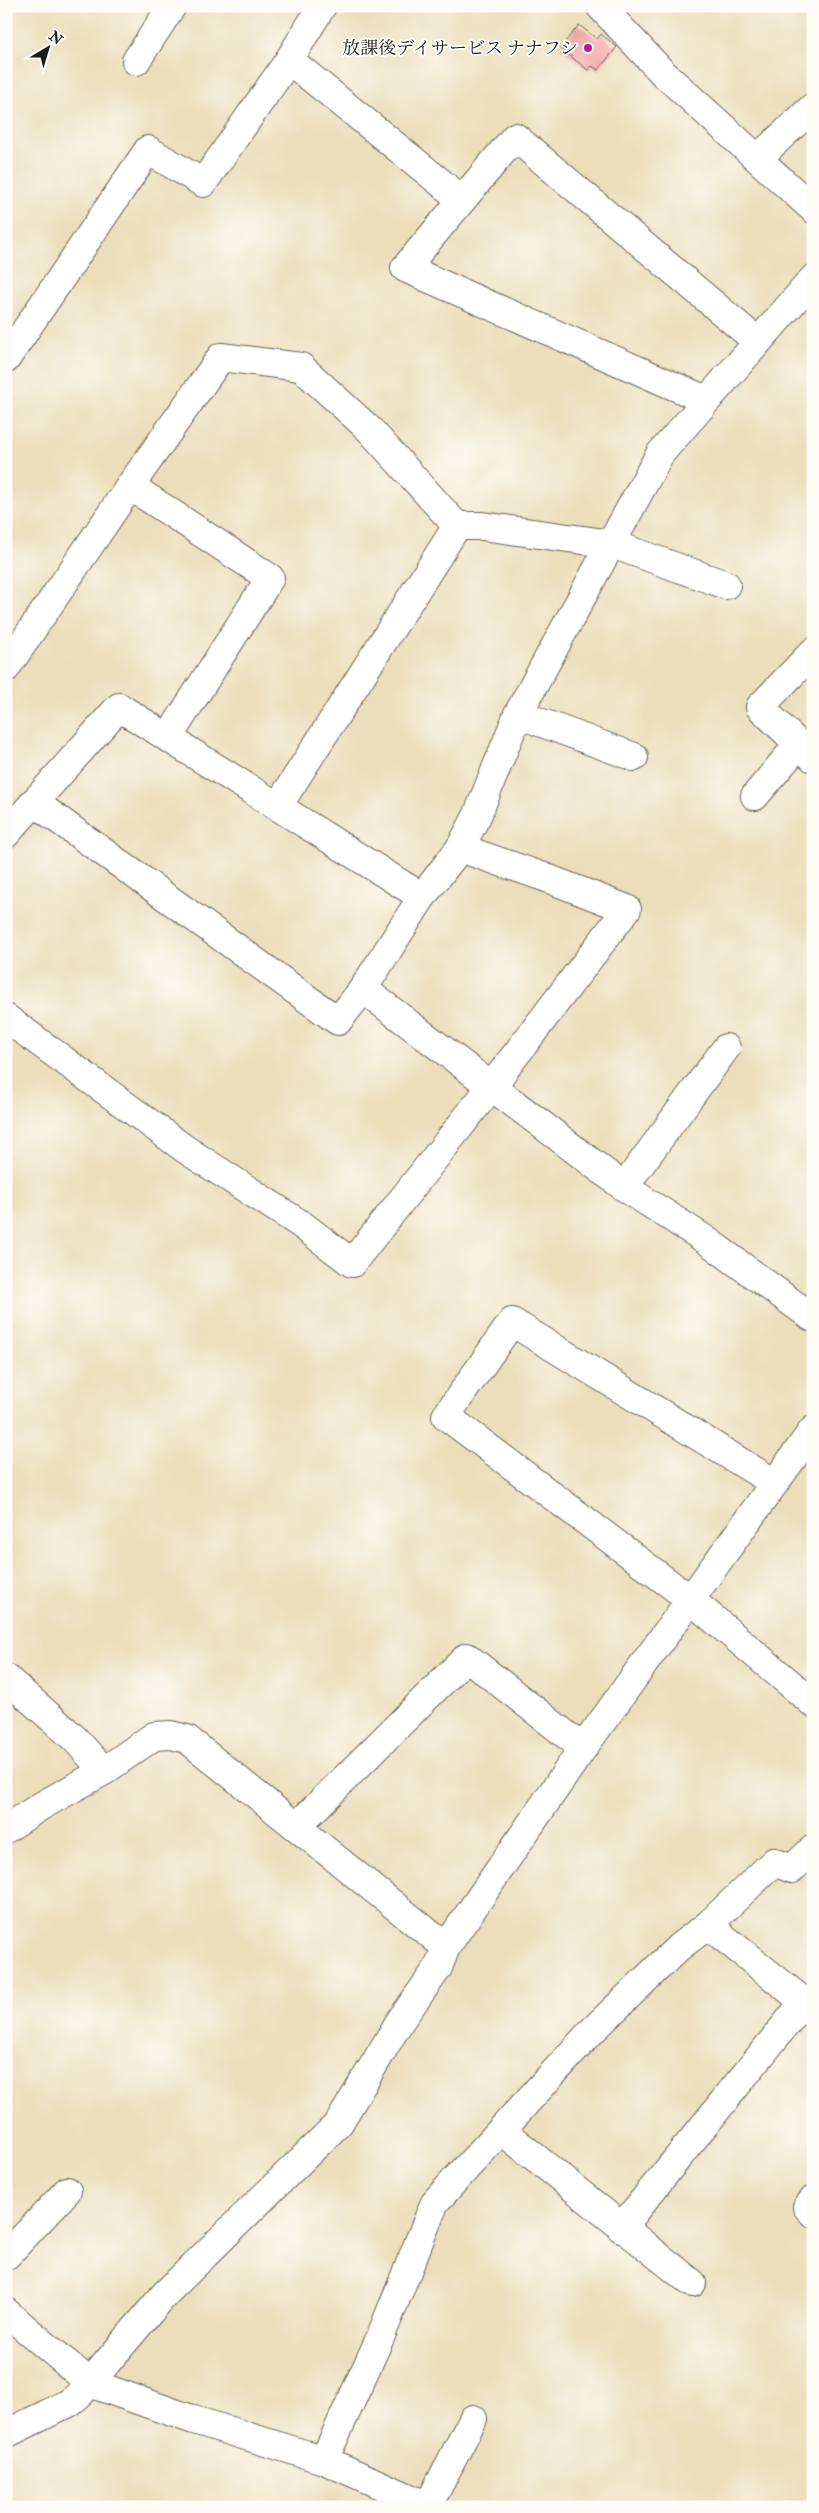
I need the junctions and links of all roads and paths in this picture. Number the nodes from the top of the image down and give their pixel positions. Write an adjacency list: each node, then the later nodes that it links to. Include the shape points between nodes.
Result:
1 (172, 6): 5 (street)
2 (322, 6): 4 (street)
3 (600, 6): 7 (street, via 663,73)
4 (289, 60): 8 (street); 12 (street, via 203,183 148,150)
5 (136, 61)
6 (813, 107): 7 (street)
7 (758, 158): 9 (street)
8 (461, 199): 11 (street, via 515,137); 13 (street, via 405,268)
9 (813, 209)
10 (813, 280): 11 (street)
11 (758, 342): 13 (street)
12 (6, 359)
13 (706, 400): 16 (street, via 660,454)
14 (130, 486): 15 (street, via 221,358 301,367 370,430); 19 (street); 21 (street, via 270,578)
15 (457, 526): 16 (street, via 482,526); 26 (street)
16 (612, 544): 17 (street); 20 (street)
17 (726, 585)
18 (813, 652): 22 (street, via 760,707)
19 (6, 668)
20 (518, 714): 23 (street); 28 (street, via 477,816)
21 (168, 738): 25 (street, via 119,707); 26 (street)
22 (805, 751): 24 (street)
23 (634, 757)
24 (755, 796)
25 (34, 802): 27 (street); 30 (street, via 338,1021)
26 (278, 806): 29 (street)
27 (6, 834)
28 (460, 848): 29 (street); 33 (street, via 627,909)
29 (422, 897): 30 (street)
30 (363, 989): 33 (street)
31 (10, 1030): 33 (street, via 302,1225 352,1263)
32 (726, 1048): 34 (street)
33 (491, 1086): 34 (street)
34 (624, 1187): 35 (street, via 706,1240)
35 (813, 1318)
36 (813, 1430): 37 (street)
37 (773, 1482): 38 (street); 38 (street, via 512,1322 446,1416)
38 (690, 1600): 40 (street); 41 (street)
39 (6, 1678): 42 (street, via 74,1738)
40 (813, 1703)
41 (583, 1748): 43 (street, via 467,1657); 47 (street)
42 (104, 1771): 43 (street, via 154,1736 187,1738); 44 (street)
43 (297, 1826): 47 (street)
44 (6, 1829)
45 (813, 1849): 46 (street, via 792,1869 774,1862)
46 (708, 1924): 48 (street); 49 (street, via 679,1947 591,2032)
47 (446, 1947): 57 (street, via 438,1968 400,2021 339,2123 165,2294)
48 (808, 2006): 53 (street)
49 (501, 2130): 53 (street); 60 (street, via 436,2202)
50 (67, 2191): 54 (street)
51 (813, 2200): 52 (street, via 807,2207)
52 (813, 2213)
53 (621, 2228): 55 (street)
54 (6, 2256)
55 (692, 2283)
56 (6, 2312): 57 (street)
57 (90, 2383): 59 (street, via 69,2404); 60 (street, via 194,2420)
58 (473, 2420): 61 (street)
59 (6, 2434)
60 (324, 2460): 61 (street)
61 (429, 2506)

